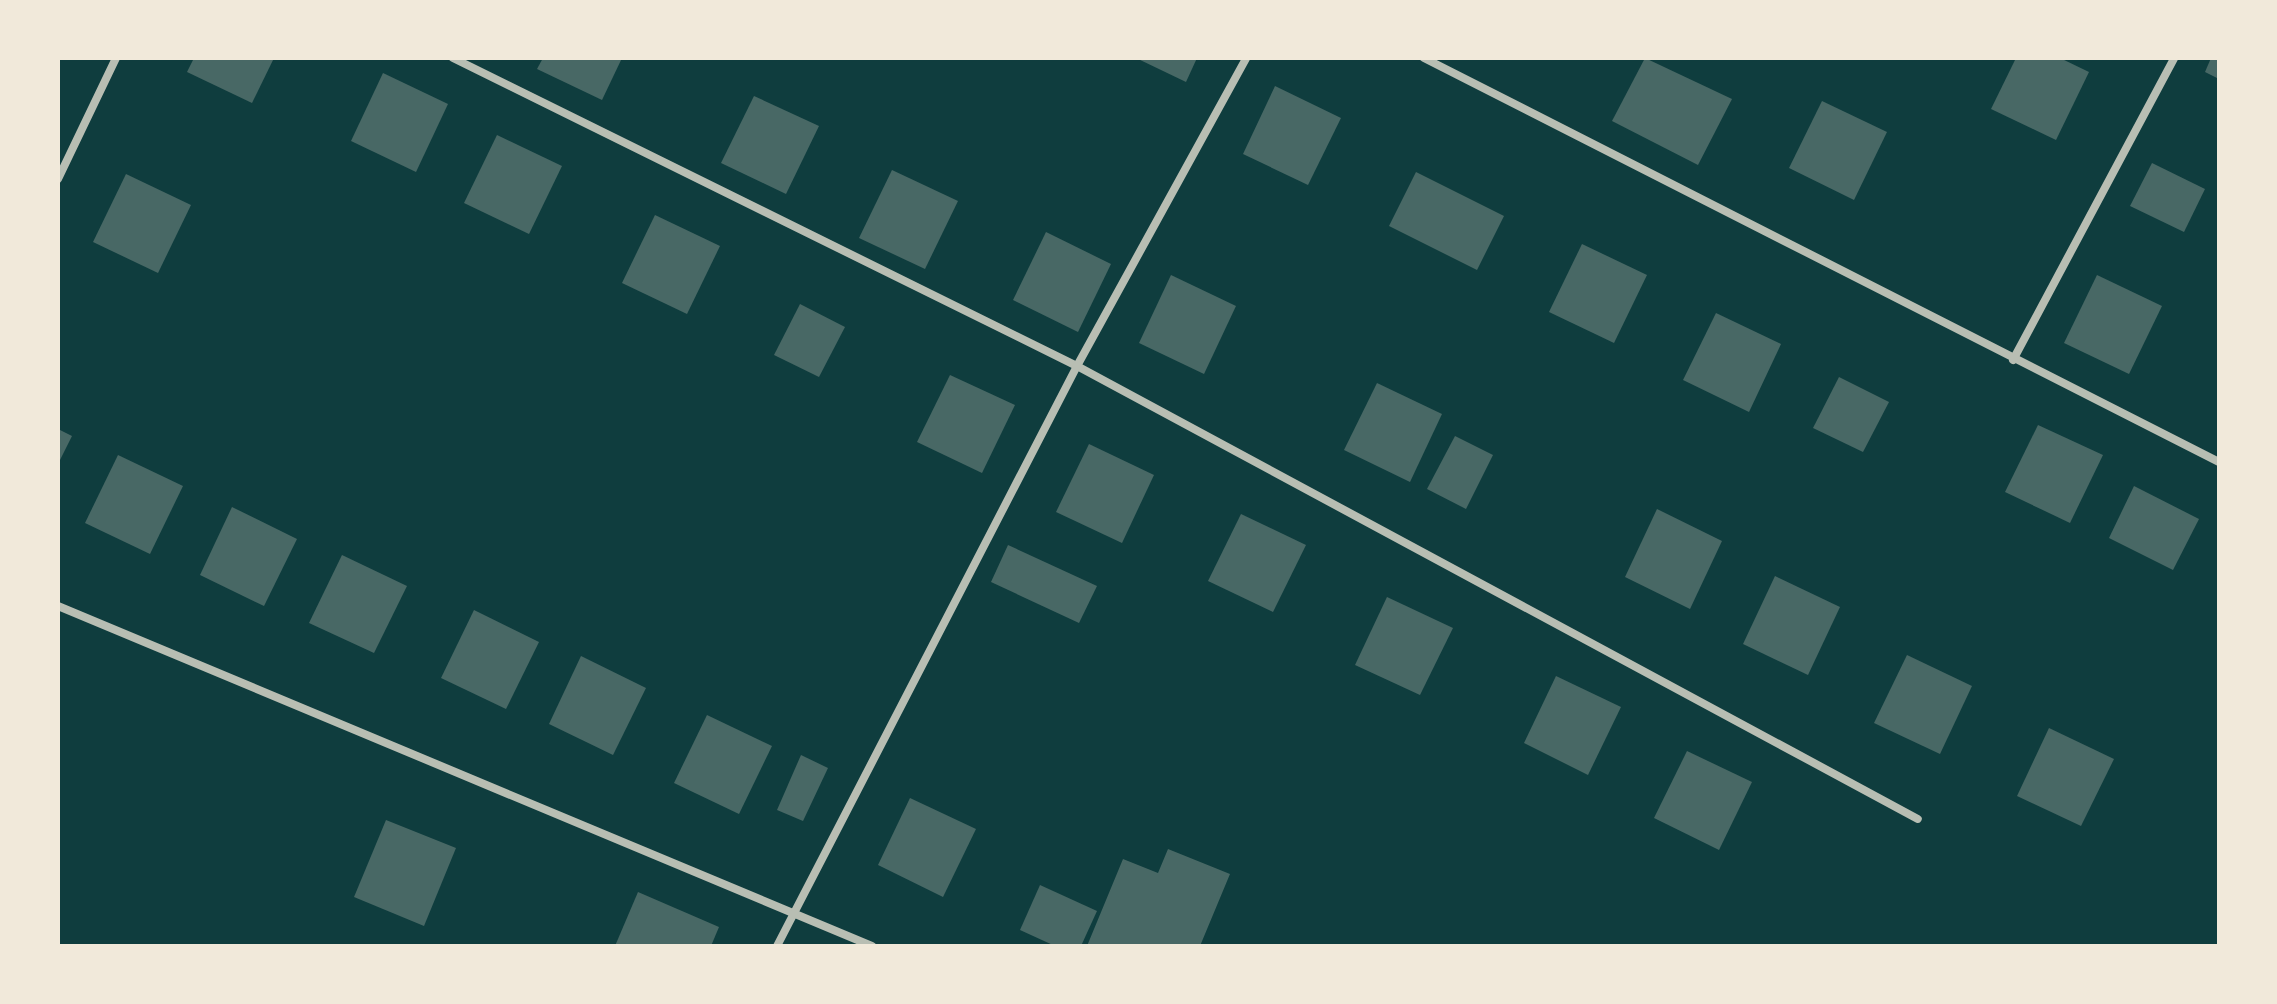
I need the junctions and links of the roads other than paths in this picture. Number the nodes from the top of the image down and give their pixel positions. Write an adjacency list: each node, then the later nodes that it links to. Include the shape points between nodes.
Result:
1 (116, 58): 6 (street)
2 (453, 58): 8 (street)
3 (1246, 58): 8 (street)
4 (1424, 58): 7 (street)
5 (2174, 58): 7 (street)
6 (58, 179)
7 (2013, 360): 9 (street)
8 (1077, 366): 11 (street); 12 (street)
9 (2219, 462)
10 (58, 606): 12 (street)
11 (1918, 819)
12 (793, 912): 13 (street); 14 (street)
13 (777, 946)
14 (872, 946)

